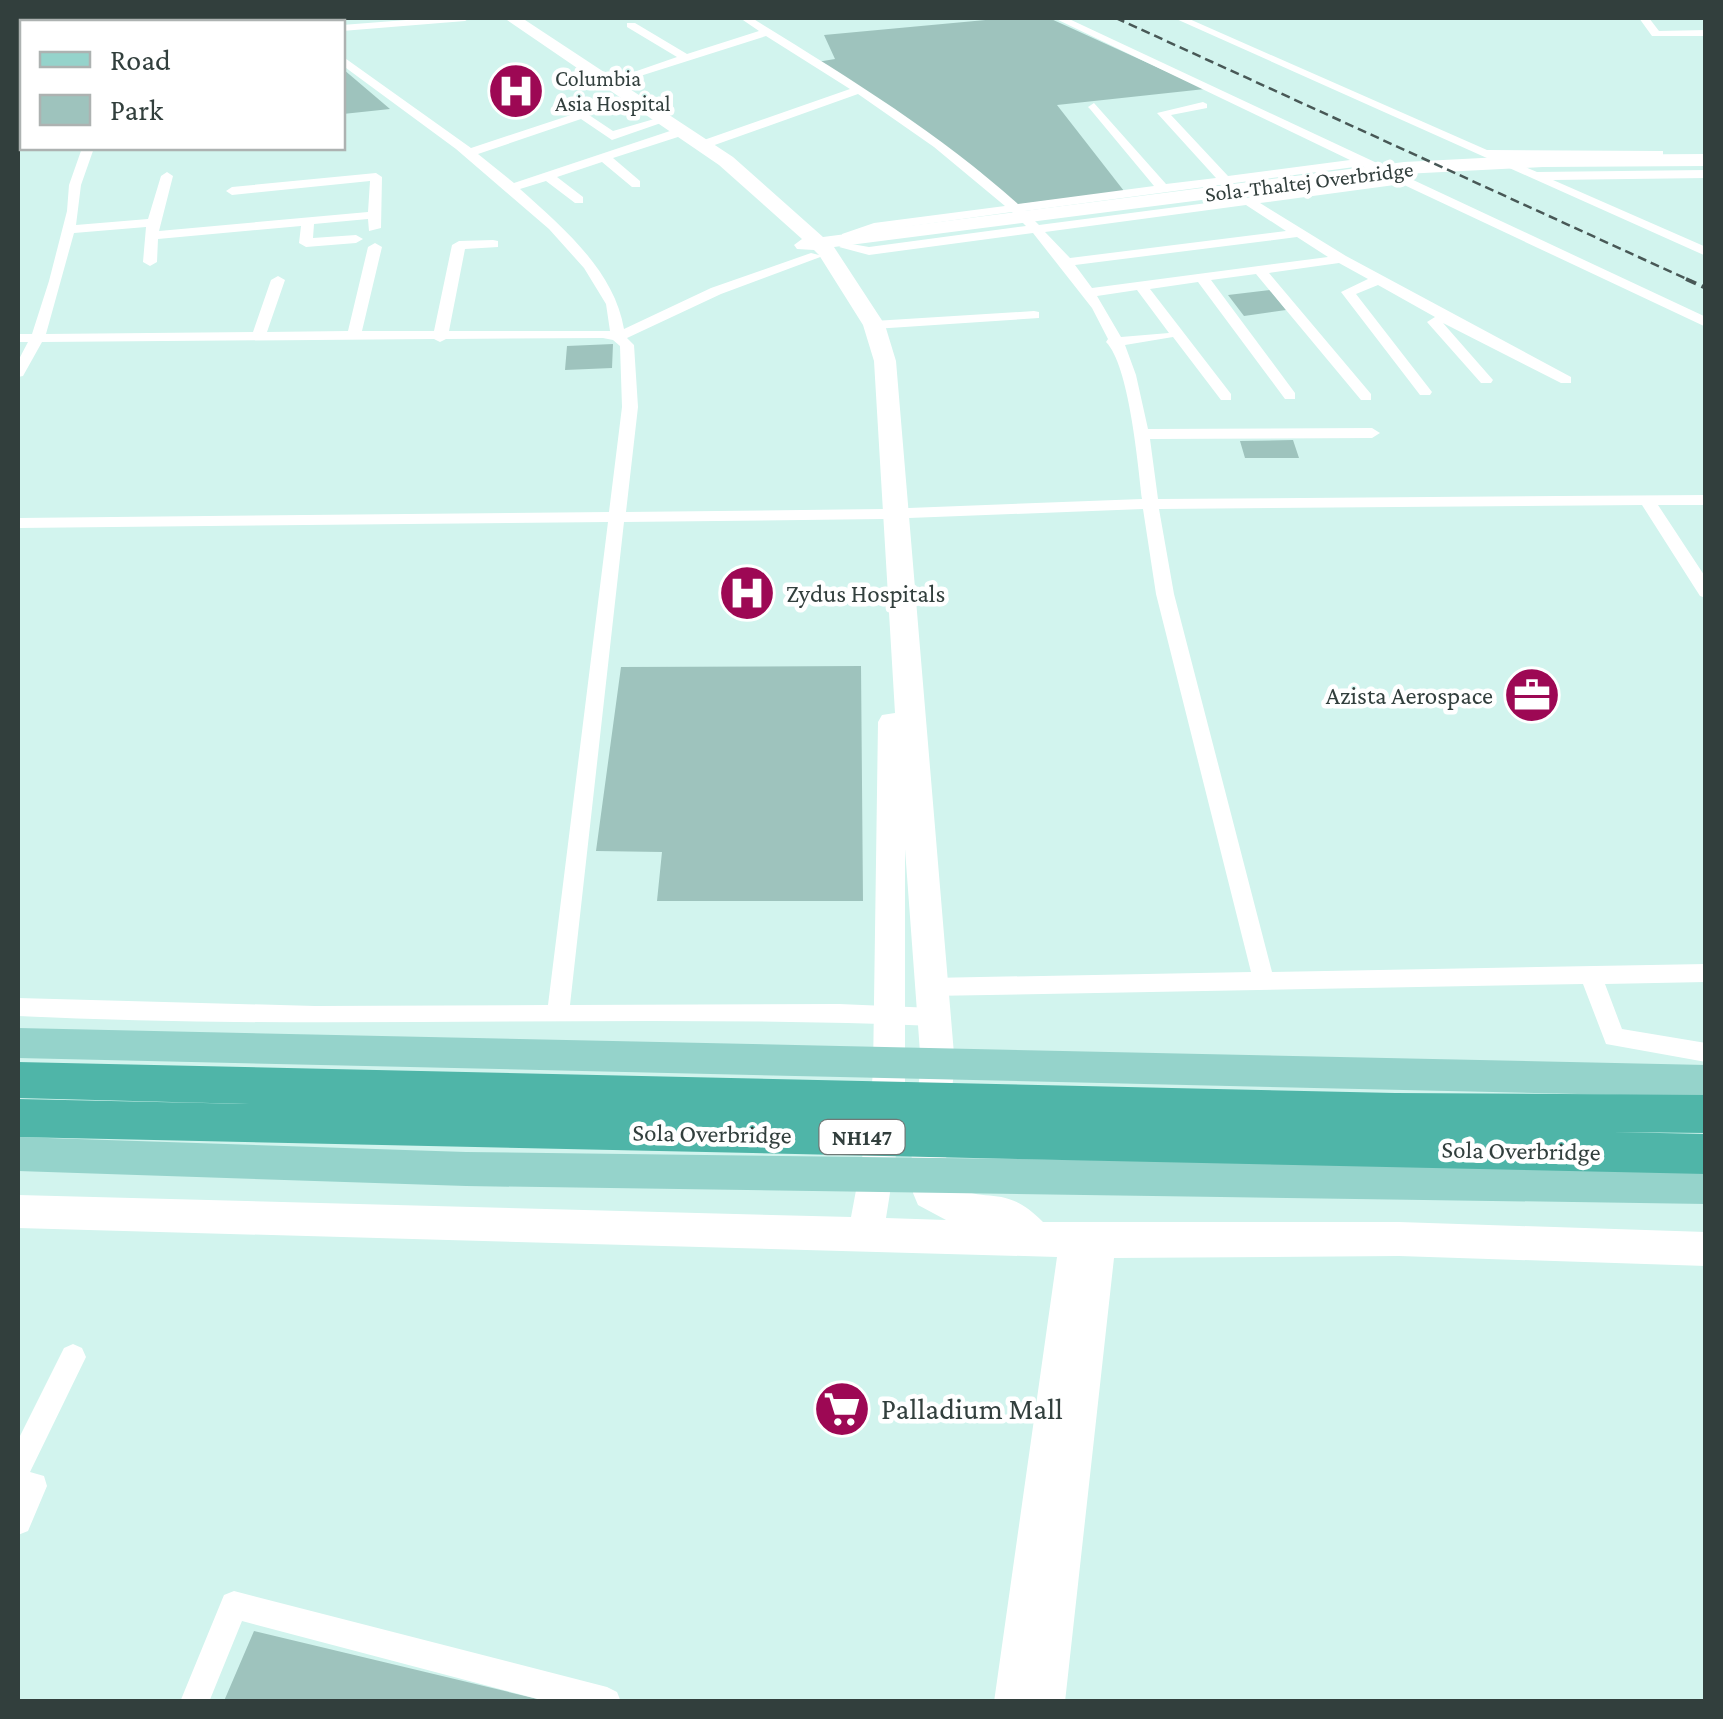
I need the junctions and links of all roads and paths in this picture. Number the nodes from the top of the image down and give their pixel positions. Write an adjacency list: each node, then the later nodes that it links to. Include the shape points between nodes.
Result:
1 (464, 18): 9 (street)
2 (501, 18): 18 (main road)
3 (512, 18): 14 (main road)
4 (745, 18): 10 (street)
5 (1059, 18): 24 (street)
6 (1180, 18): 22 (street)
7 (1644, 18): 11 (street, via 1656,34)
8 (631, 25): 12 (street)
9 (345, 28)
10 (768, 32): 12 (street); 15 (street)
11 (1706, 33)
12 (686, 58): 14 (street)
13 (345, 61): 21 (street)
14 (611, 82): 19 (main road)
15 (856, 90): 19 (street); 37 (street, via 978,172)
16 (1203, 106): 29 (street, via 1163,113)
17 (1094, 107): 33 (street)
18 (667, 127): 21 (street, via 612,136 583,115); 23 (street); 46 (main road)
19 (705, 144): 46 (main road)
20 (87, 150): 41 (street)
21 (466, 154): 32 (street)
22 (1482, 154): 25 (street); 28 (street)
23 (604, 158): 27 (street); 31 (street)
24 (1362, 162): 29 (street); 30 (street)
25 (1706, 164): 28 (street); 46 (main road, Sola-Thaltej Overbridge, via 1382,178)
26 (167, 176): 40 (street)
27 (547, 176): 32 (street); 35 (street)
28 (1529, 176): 47 (street)
29 (1226, 181): 33 (street)
30 (1400, 181): 36 (street); 59 (street)
31 (636, 184)
32 (512, 188): 65 (street, via 561,231 594,272 615,309)
33 (1163, 189): 37 (street)
34 (232, 190): 38 (street, via 376,177 374,222)
35 (578, 200)
36 (1248, 201): 39 (street); 42 (street)
37 (1014, 208): 39 (street); 46 (street, via 874,227)
38 (308, 221): 40 (street); 43 (street, via 306,243)
39 (1034, 228): 46 (street, via 869,251); 50 (street)
40 (153, 229): 41 (street); 49 (street)
41 (68, 230): 62 (street)
42 (1298, 233): 48 (street); 50 (street)
43 (356, 239)
44 (494, 244): 67 (street, via 459,245)
45 (375, 247): 63 (street)
46 (826, 247): 60 (main road); 65 (street); 82 (main road, via 872,361)
47 (1706, 252)
48 (1340, 259): 51 (street); 54 (street)
49 (150, 262)
50 (1062, 263): 56 (street)
51 (1260, 270): 52 (street); 75 (street)
52 (1202, 278): 55 (street); 73 (street)
53 (278, 280): 61 (street)
54 (1378, 280): 58 (street); 72 (street, via 1348,292)
55 (1141, 286): 56 (street); 74 (street)
56 (1086, 293): 68 (street)
57 (1034, 316): 60 (street)
58 (1446, 317): 70 (street, via 1434,322); 71 (street)
59 (1706, 323)
60 (874, 325): 82 (main road, via 885,361)
61 (259, 335): 62 (street); 63 (street)
62 (38, 336): 66 (street); 69 (street)
63 (354, 336): 67 (street)
64 (1166, 336): 68 (street)
65 (618, 337): 67 (street); 81 (street, via 627,345 630,407)
66 (18, 338)
67 (440, 338)
68 (1113, 342): 77 (street, via 1137,399)
69 (18, 373)
70 (1486, 380)
71 (1566, 380)
72 (1425, 392)
73 (1290, 396)
74 (1226, 397)
75 (1366, 397)
76 (1372, 433): 77 (street)
77 (1141, 434): 80 (street)
78 (1647, 500): 79 (street); 80 (street); 84 (street)
79 (1706, 500)
80 (1149, 504): 82 (street); 87 (street, via 1164,590)
81 (616, 514): 82 (street); 83 (street); 90 (street)
82 (890, 514): 88 (main road); 91 (main road)
83 (18, 523)
84 (1706, 592)
85 (1706, 974): 86 (street)
86 (1590, 976): 87 (street); 94 (street, via 1614,1037)
87 (1264, 982): 88 (street)
88 (930, 987): 92 (main road)
89 (18, 1006): 90 (street)
90 (558, 1013): 91 (street)
91 (888, 1017): 92 (street); 95 (main road)
92 (933, 1017): 96 (main road)
93 (18, 1043): 95 (main road)
94 (1706, 1051)
95 (893, 1061): 96 (main road); 103 (main road)
96 (938, 1066): 98 (main road); 104 (main road)
97 (18, 1080): 99 (highway, Sola Overbridge / NH147)
98 (1706, 1081)
99 (1706, 1114)
100 (18, 1118): 102 (highway, Sola Overbridge / NH147)
101 (18, 1154): 103 (main road)
102 (1706, 1154)
103 (878, 1172): 104 (main road); 107 (main road)
104 (927, 1173): 105 (main road); 108 (main road, via 930,1192 956,1206 1011,1214)
105 (1706, 1186)
106 (18, 1212): 107 (main road)
107 (864, 1234): 108 (main road)
108 (1035, 1239): 109 (main road)
109 (1088, 1240): 110 (main road, via 1399,1239); 117 (main road); 118 (main road)
110 (1706, 1249)
111 (73, 1357): 112 (street)
112 (18, 1467)
113 (18, 1484): 114 (street, via 34,1486)
114 (18, 1521)
115 (194, 1702): 116 (street, via 234,1605)
116 (607, 1702)
117 (1016, 1702)
118 (1043, 1702)

